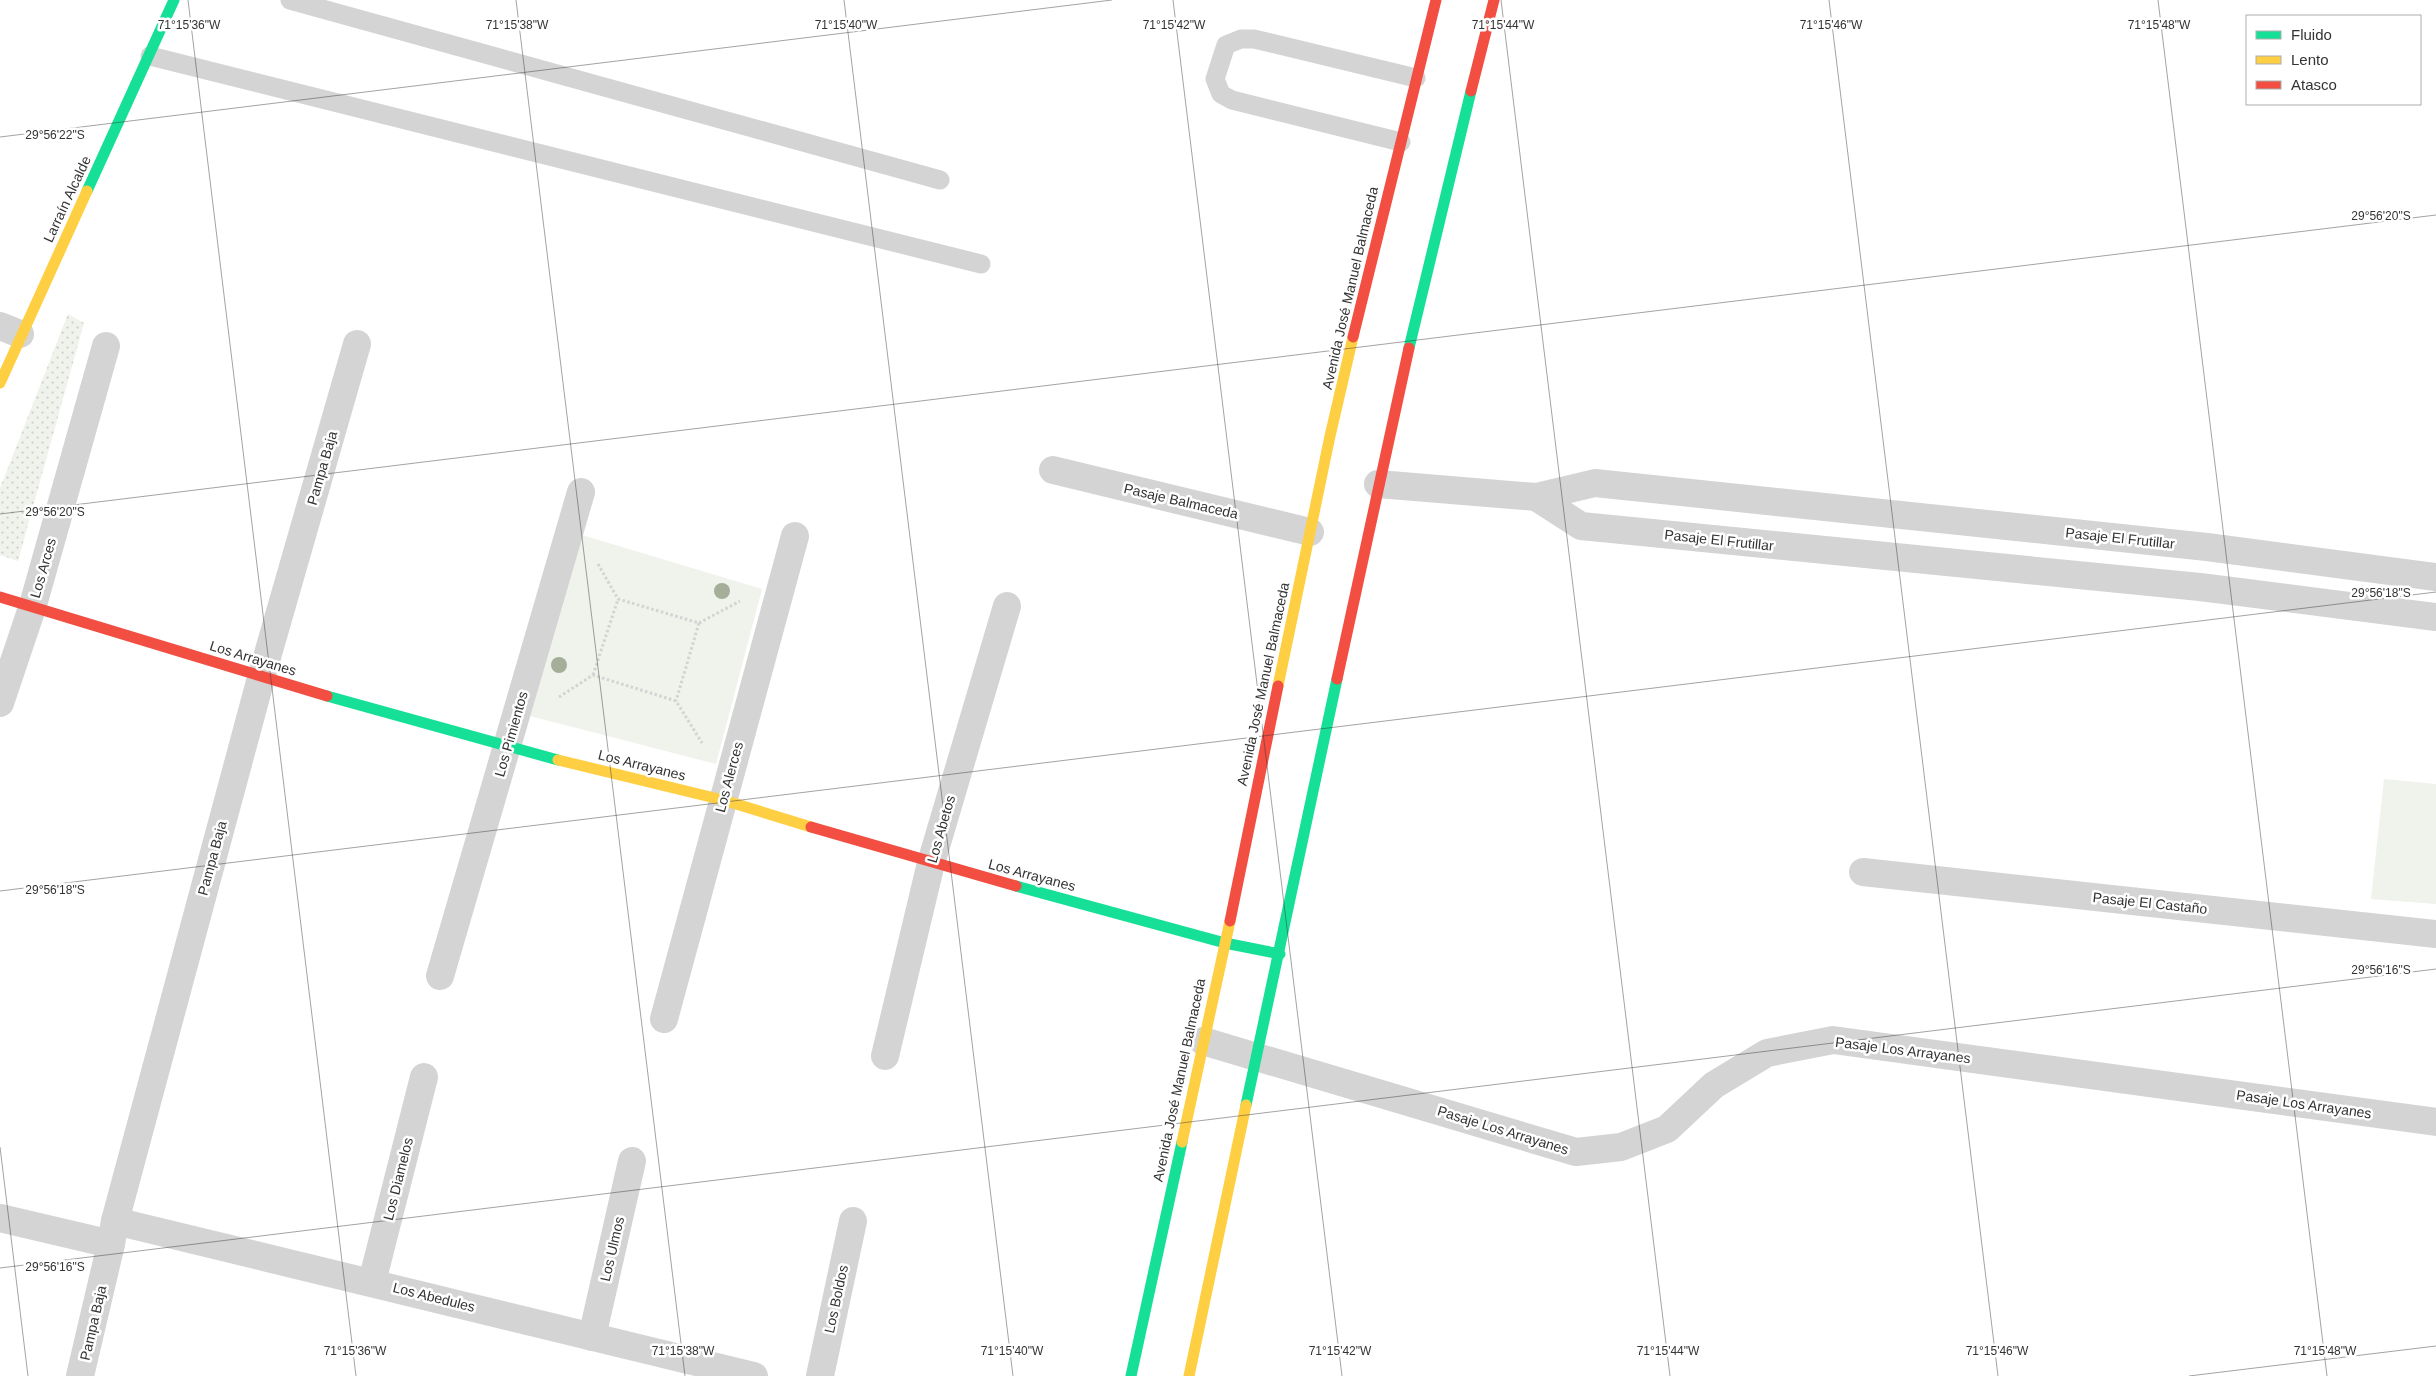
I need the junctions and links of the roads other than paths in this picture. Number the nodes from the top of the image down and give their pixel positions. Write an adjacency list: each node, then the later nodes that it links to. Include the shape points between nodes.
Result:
1 (174, 0): 5 (main road, Larraín Alcalde)
2 (290, 0): 8 (lane)
3 (1436, 0): 6 (main road, Avenida José Manuel Balmaceda)
4 (1494, 0): 15 (main road, via 1435,233)
5 (150, 56): 9 (lane); 10 (main road, Larraín Alcalde)
6 (1416, 78): 7 (main road, Avenida José Manuel Balmaceda); 7 (lane, via 1254,39 1241,39 1226,45 1214,79 1221,94 1232,100)
7 (1401, 142): 19 (main road, Avenida José Manuel Balmaceda)
8 (940, 180)
9 (981, 264)
10 (10, 330): 13 (main road, Larraín Alcalde)
11 (358, 344): 29 (street, Pampa Baja)
12 (106, 346): 26 (street, Los Arces)
13 (0, 383)
14 (1053, 470): 19 (street, Pasaje Balmaceda)
15 (1378, 484): 17 (street, Pasaje El Frutillar); 37 (main road)
16 (581, 492): 31 (street, Los Pimientos)
17 (1536, 497): 18 (street, Pasaje El Frutillar, via 1595,483); 22 (street, Pasaje El Frutillar, via 1581,526)
18 (1913, 516): 21 (street, Pasaje El Frutillar); 22 (street)
19 (1310, 532): 36 (main road, Avenida José Manuel Balmaceda)
20 (795, 536): 32 (street, Los Alerces)
21 (2207, 547): 23 (street, Pasaje El Frutillar); 24 (street)
22 (1910, 559): 24 (street, Pasaje El Frutillar)
23 (2436, 577)
24 (2200, 588): 28 (street, Pasaje El Frutillar)
25 (0, 597): 26 (main road, Los Arrayanes)
26 (32, 605): 29 (main road, Los Arrayanes); 30 (street, Los Arces)
27 (1007, 606): 33 (street, Los Abetos)
28 (2436, 617)
29 (261, 678): 31 (main road, Los Arrayanes); 48 (street, Pampa Baja)
30 (0, 703)
31 (507, 747): 32 (main road, Los Arrayanes); 38 (street, Los Pimientos)
32 (723, 800): 33 (main road, Los Arrayanes); 39 (street, Los Alerces)
33 (931, 863): 36 (main road, Los Arrayanes); 41 (street, Los Abetos)
34 (1863, 872): 35 (street, Pasaje El Castaño)
35 (2436, 934)
36 (1225, 943): 37 (main road, Los Arrayanes); 40 (main road, Avenida José Manuel Balmaceda)
37 (1280, 954): 42 (main road)
38 (440, 976)
39 (664, 1019)
40 (1203, 1041): 42 (street, Pasaje Los Arrayanes); 54 (main road, Avenida José Manuel Balmaceda)
41 (885, 1056)
42 (1257, 1057): 44 (street, Pasaje Los Arrayanes, via 1576,1152 1621,1147 1667,1129 1714,1085 1767,1053 1832,1040); 55 (main road)
43 (424, 1077): 49 (street, Los Diamelos)
44 (2436, 1122)
45 (632, 1162): 50 (street, Los Ulmos)
46 (0, 1218): 48 (street, Los Abedules)
47 (853, 1221): 53 (street, Los Boldos)
48 (113, 1232): 49 (street, Los Abedules); 51 (street, Pampa Baja)
49 (372, 1282): 50 (street, Los Abedules)
50 (592, 1337): 52 (street, Los Abedules)
51 (80, 1376)
52 (754, 1376)
53 (820, 1376)
54 (1131, 1376)
55 (1189, 1376)

